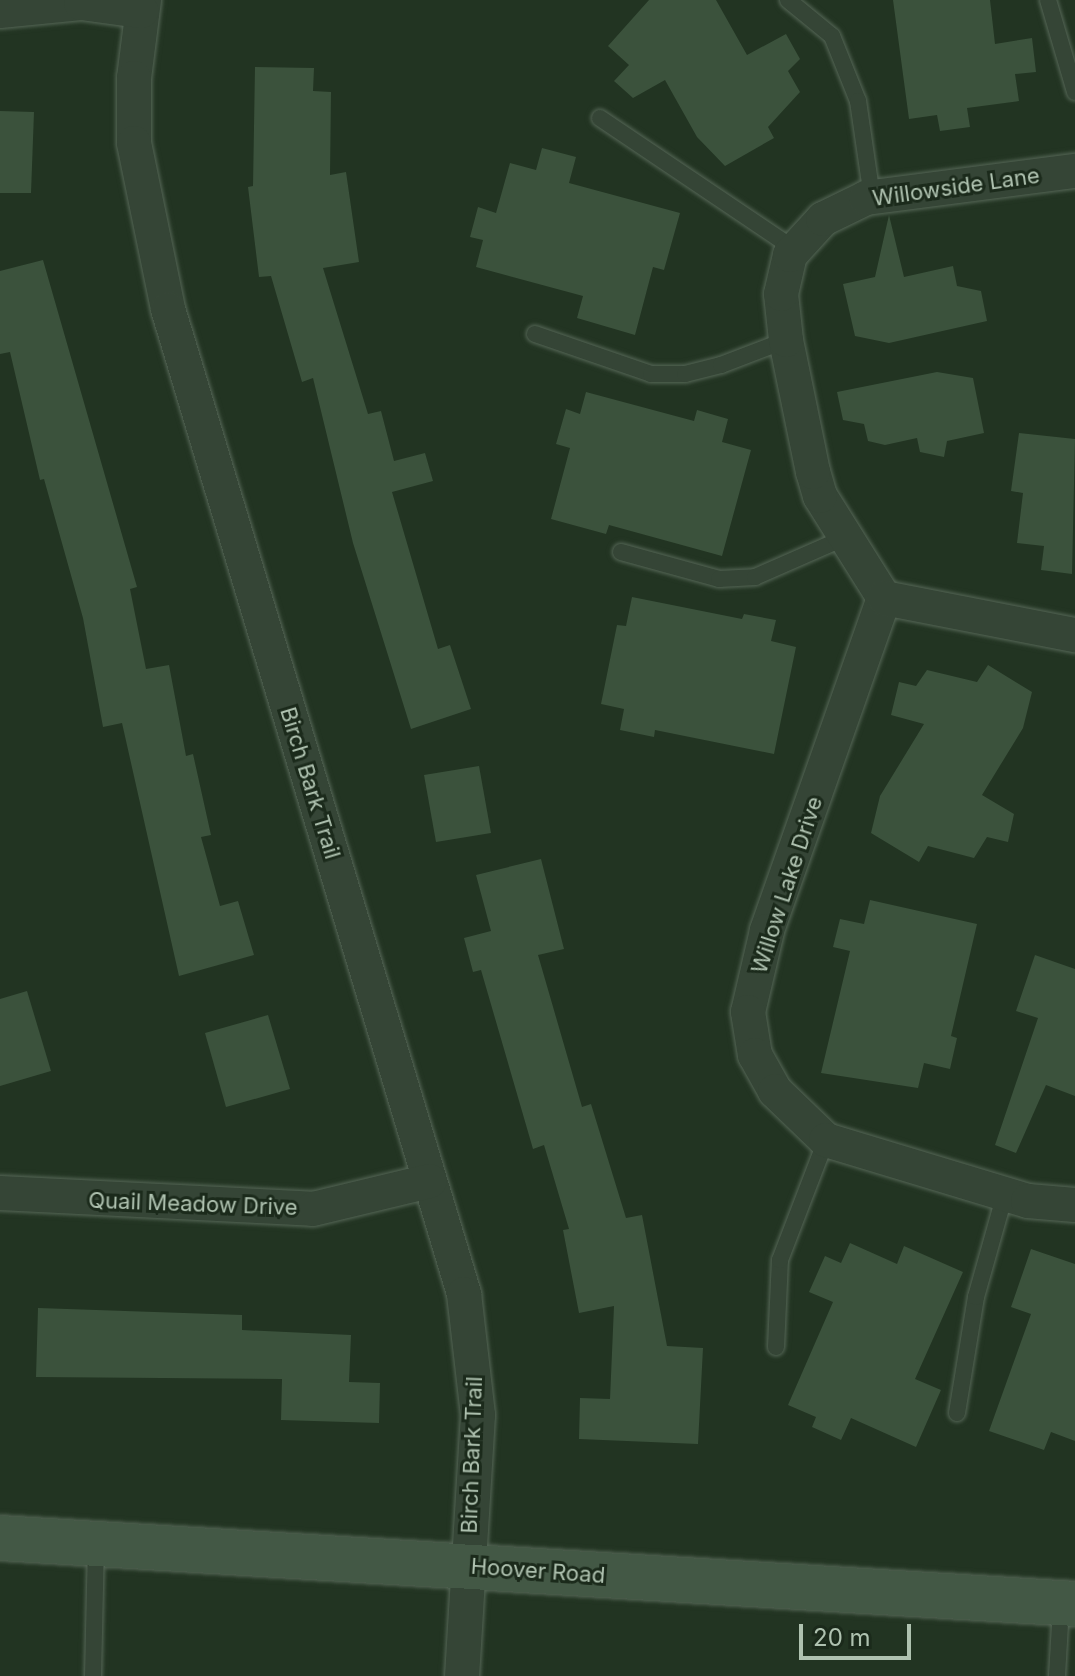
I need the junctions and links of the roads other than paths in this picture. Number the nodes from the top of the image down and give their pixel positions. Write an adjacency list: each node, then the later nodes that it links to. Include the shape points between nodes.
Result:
1 (788, 0): 8 (lane, via 832,36 858,101)
2 (1048, 0): 5 (lane)
3 (143, 6): 4 (street, via 81,3); 17 (street, Birch Bark Trail, via 134,143 168,309)
4 (0, 11)
5 (1075, 92)
6 (600, 118): 9 (lane)
7 (1075, 171): 8 (street, Willowside Lane)
8 (872, 197): 9 (street, Willowside Lane, via 823,219)
9 (796, 250): 11 (street, Willowside Lane, via 781,294)
10 (535, 334): 11 (lane, via 651,374 685,374 721,365)
11 (786, 340): 12 (street, Willowside Lane, via 820,496)
12 (846, 537): 13 (lane, via 755,577 719,579); 14 (street, Willowside Lane)
13 (621, 552)
14 (884, 598): 15 (street); 16 (street, Willow Lake Drive, via 767,931 748,1012 755,1055 775,1091)
15 (1075, 635)
16 (826, 1140): 19 (street, Willow Lake Drive); 21 (lane, via 780,1260)
17 (430, 1181): 18 (street, Quail Meadow Drive, via 313,1209); 25 (street, Birch Bark Trail, via 464,1294 474,1354 478,1415)
18 (0, 1193)
19 (1005, 1194): 20 (street, Willow Lake Drive); 22 (lane, via 976,1297)
20 (1075, 1205)
21 (776, 1347)
22 (957, 1413)
23 (0, 1538): 24 (main road, Hoover Road)
24 (96, 1544): 25 (main road, Hoover Road); 27 (lane)
25 (468, 1567): 26 (main road, Hoover Road); 28 (street, Birch Bark Trail)
26 (1068, 1604): 29 (lane)
27 (93, 1676)
28 (462, 1676)
29 (1057, 1676)

